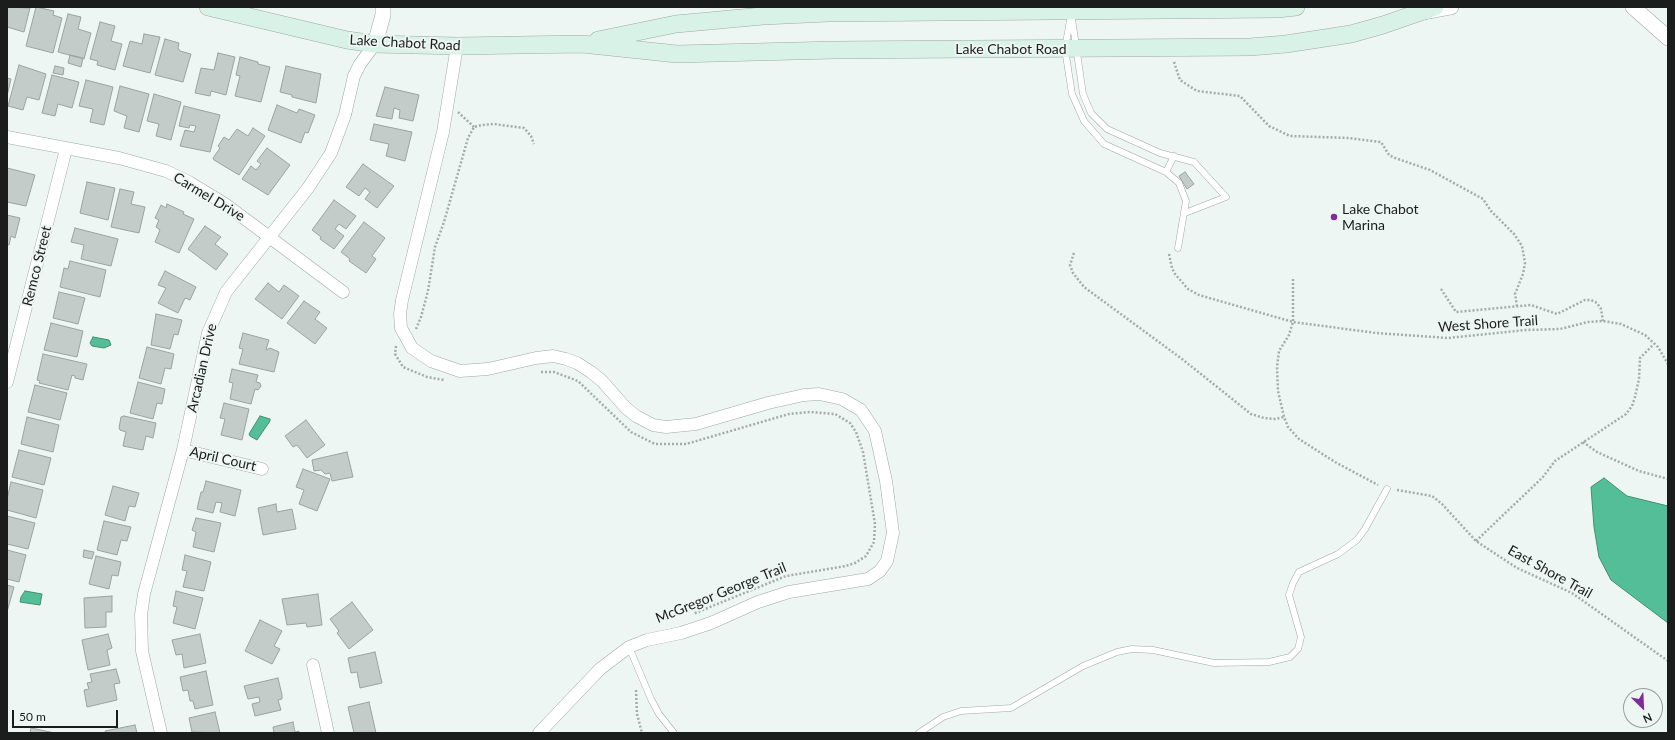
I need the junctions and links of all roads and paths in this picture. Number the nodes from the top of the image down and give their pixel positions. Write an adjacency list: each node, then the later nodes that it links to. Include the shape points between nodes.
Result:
1 (208, 7): 9 (main road, Lake Chabot Road, via 347,40)
2 (383, 7): 9 (street)
3 (1296, 7): 7 (main road, Lake Chabot Road, via 1277,10)
4 (1450, 7): 6 (street)
5 (1633, 7): 8 (street)
6 (1427, 10): 12 (main road, Lake Chabot Road, via 1351,34 1286,44)
7 (1071, 12): 10 (main road, Lake Chabot Road, via 828,13 763,16 676,24); 13 (lane); 13 (lane)
8 (1668, 38)
9 (375, 44): 11 (main road, Lake Chabot Road); 20 (street, Arcadian Drive, via 354,76 345,115 331,153 308,188)
10 (582, 44): 11 (main road, Lake Chabot Road); 13 (main road, Lake Chabot Road, via 677,54)
11 (456, 46): 45 (street, via 443,132 402,300 401,328 412,348 431,361 460,371 488,369 553,356 566,359 591,372 636,416 653,425 666,427 696,424 787,398 833,396 851,402 861,410 875,431 879,444 893,533 887,561 880,571 868,579 855,582 788,592 688,631)
12 (1169, 48): 13 (main road, Lake Chabot Road); 27 (path, via 1180,80 1197,90 1240,96 1269,126 1280,132 1290,136 1381,142 1394,158 1430,170 1483,199 1522,246 1525,264 1515,294)
13 (1070, 49): 17 (lane, via 1083,94 1092,113 1107,129 1160,153); 18 (lane, via 1072,94 1084,121 1104,144)
14 (7, 137): 16 (street, Carmel Drive)
15 (534, 144): 30 (path, via 524,128 494,124 474,127 468,138 435,247 421,317)
16 (66, 149): 20 (street, Carmel Drive, via 120,158 166,171 205,191); 36 (street, Remco Street)
17 (1174, 156): 18 (lane); 19 (lane, via 1194,162 1226,197)
18 (1166, 172): 19 (lane, via 1179,183 1186,201)
19 (1185, 213): 21 (lane)
20 (268, 236): 26 (street, Carmel Drive); 39 (street, Arcadian Drive, via 226,292 213,320)
21 (1178, 248)
22 (1170, 250): 29 (path, West Shore Trail, via 1172,268 1188,289 1199,295)
23 (1074, 253): 37 (path, via 1070,265 1084,287 1252,414 1264,418)
24 (1293, 279): 29 (path, East Shore Trail)
25 (1441, 289): 27 (path, via 1456,312)
26 (343, 292)
27 (1517, 306): 28 (path, via 1531,305 1557,314 1585,300 1591,300 1601,309)
28 (1603, 321): 29 (path, West Shore Trail, via 1560,329 1448,338 1376,333); 32 (path, West Shore Trail, via 1634,329)
29 (1293, 322): 37 (path, East Shore Trail, via 1290,335 1279,351 1277,367 1278,391)
30 (412, 333)
31 (398, 342): 35 (path, via 395,354 403,367 427,377)
32 (1654, 344): 33 (path, West Shore Trail); 38 (path, via 1640,358 1639,379 1632,406 1626,414)
33 (1667, 362)
34 (535, 373): 44 (path, McGregor George Trail, via 554,372 578,381 632,432 655,444 686,444 804,412 835,414 850,423 856,432 875,524 874,542 866,556 846,566 786,576)
35 (449, 381)
36 (7, 382)
37 (1284, 417): 42 (path, East Shore Trail, via 1288,427 1300,439 1373,484)
38 (1583, 442): 41 (path, via 1597,452 1639,471); 43 (path, via 1556,461 1543,477)
39 (183, 450): 40 (street, April Court); 49 (street, Arcadian Drive, via 144,594 142,615 142,651)
40 (262, 469)
41 (1668, 479)
42 (1387, 489): 43 (path, East Shore Trail, via 1432,496); 54 (lane, via 1357,540 1338,554 1299,572 1289,595 1301,637 1298,649 1290,657 1269,662 1214,663 1149,649 1117,652 1083,666 1011,708 961,711 943,717)
43 (1476, 541): 46 (path, East Shore Trail, via 1517,568 1572,593)
44 (690, 615)
45 (629, 647): 48 (lane); 51 (street, via 600,669)
46 (1668, 661)
47 (313, 665): 50 (street)
48 (638, 669): 52 (path, via 637,714); 53 (lane, via 659,714)
49 (161, 733)
50 (328, 733)
51 (539, 733)
52 (642, 733)
53 (674, 733)
54 (919, 733)

